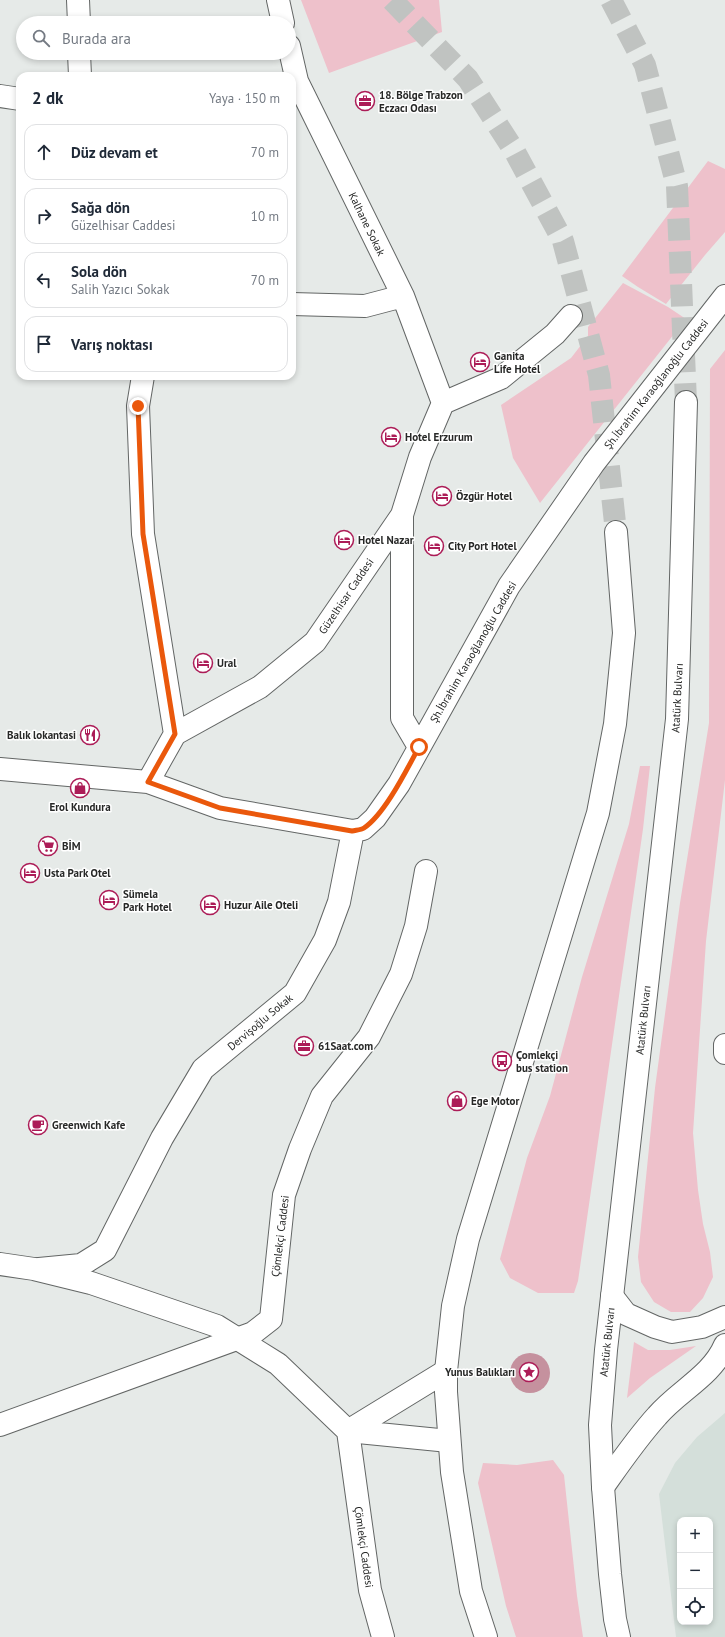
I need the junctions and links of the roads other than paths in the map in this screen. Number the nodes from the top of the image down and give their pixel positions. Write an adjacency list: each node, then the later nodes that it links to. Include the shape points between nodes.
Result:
1 (78, 0): 3 (main road)
2 (278, 0): 4 (main road)
3 (79, 16)
4 (282, 16)
5 (79, 60): 7 (main road)
6 (291, 60): 8 (main road, Kalhane Sokak)
7 (80, 72)
8 (293, 72)
9 (296, 83): 12 (main road, Kalhane Sokak)
10 (0, 96): 11 (main road)
11 (16, 98)
12 (403, 296): 14 (main road, via 365,306); 18 (main road, Kalhane Sokak)
13 (725, 296): 22 (main road, Şh.İbrahim Karaoğlanoğlu Caddesi, via 594,463 514,580)
14 (296, 304)
15 (571, 316): 18 (main road, via 554,334 501,378)
16 (141, 380): 21 (main road, via 138,406 143,534)
17 (686, 402): 31 (main road, Atatürk Bulvarı, via 677,719)
18 (443, 403): 19 (main road, Güzelhisar Caddesi, via 420,457)
19 (402, 515): 21 (main road, Güzelhisar Caddesi, via 315,642 260,688); 22 (main road, via 402,718)
20 (616, 532): 35 (main road, via 624,633 615,724 598,813 468,1239 453,1306)
21 (175, 734): 24 (main road)
22 (419, 747): 25 (main road, Şh.İbrahim Karaoğlanoğlu Caddesi, via 399,784 375,818 363,829)
23 (0, 769): 24 (main road)
24 (148, 782): 25 (main road, via 220,808)
25 (352, 831): 30 (main road, Dervişoğlu Sokak, via 339,902 325,940 295,993 203,1069 162,1138 105,1250 81,1265)
26 (426, 870): 33 (main road, Çömlekçi Caddesi, via 416,926 401,974 369,1037 322,1096 284,1195 272,1319 252,1333)
27 (725, 1045): 28 (main road)
28 (725, 1053)
29 (0, 1264): 30 (main road)
30 (34, 1269): 33 (main road, via 91,1283 217,1326)
31 (612, 1296): 32 (main road, via 626,1314 672,1332 702,1327); 39 (main road, Atatürk Bulvarı, via 600,1425)
32 (725, 1317)
33 (236, 1339): 36 (main road, Çömlekçi Caddesi); 37 (main road, via 278,1364)
34 (725, 1345): 39 (main road, via 707,1371 680,1392 657,1415)
35 (446, 1371): 37 (main road); 38 (main road)
36 (0, 1425)
37 (348, 1431): 38 (main road); 40 (main road, Çömlekçi Caddesi, via 370,1590)
38 (450, 1448): 41 (main road, via 471,1591)
39 (603, 1487): 42 (main road, Atatürk Bulvarı, via 610,1574)
40 (383, 1637)
41 (486, 1637)
42 (619, 1637)

